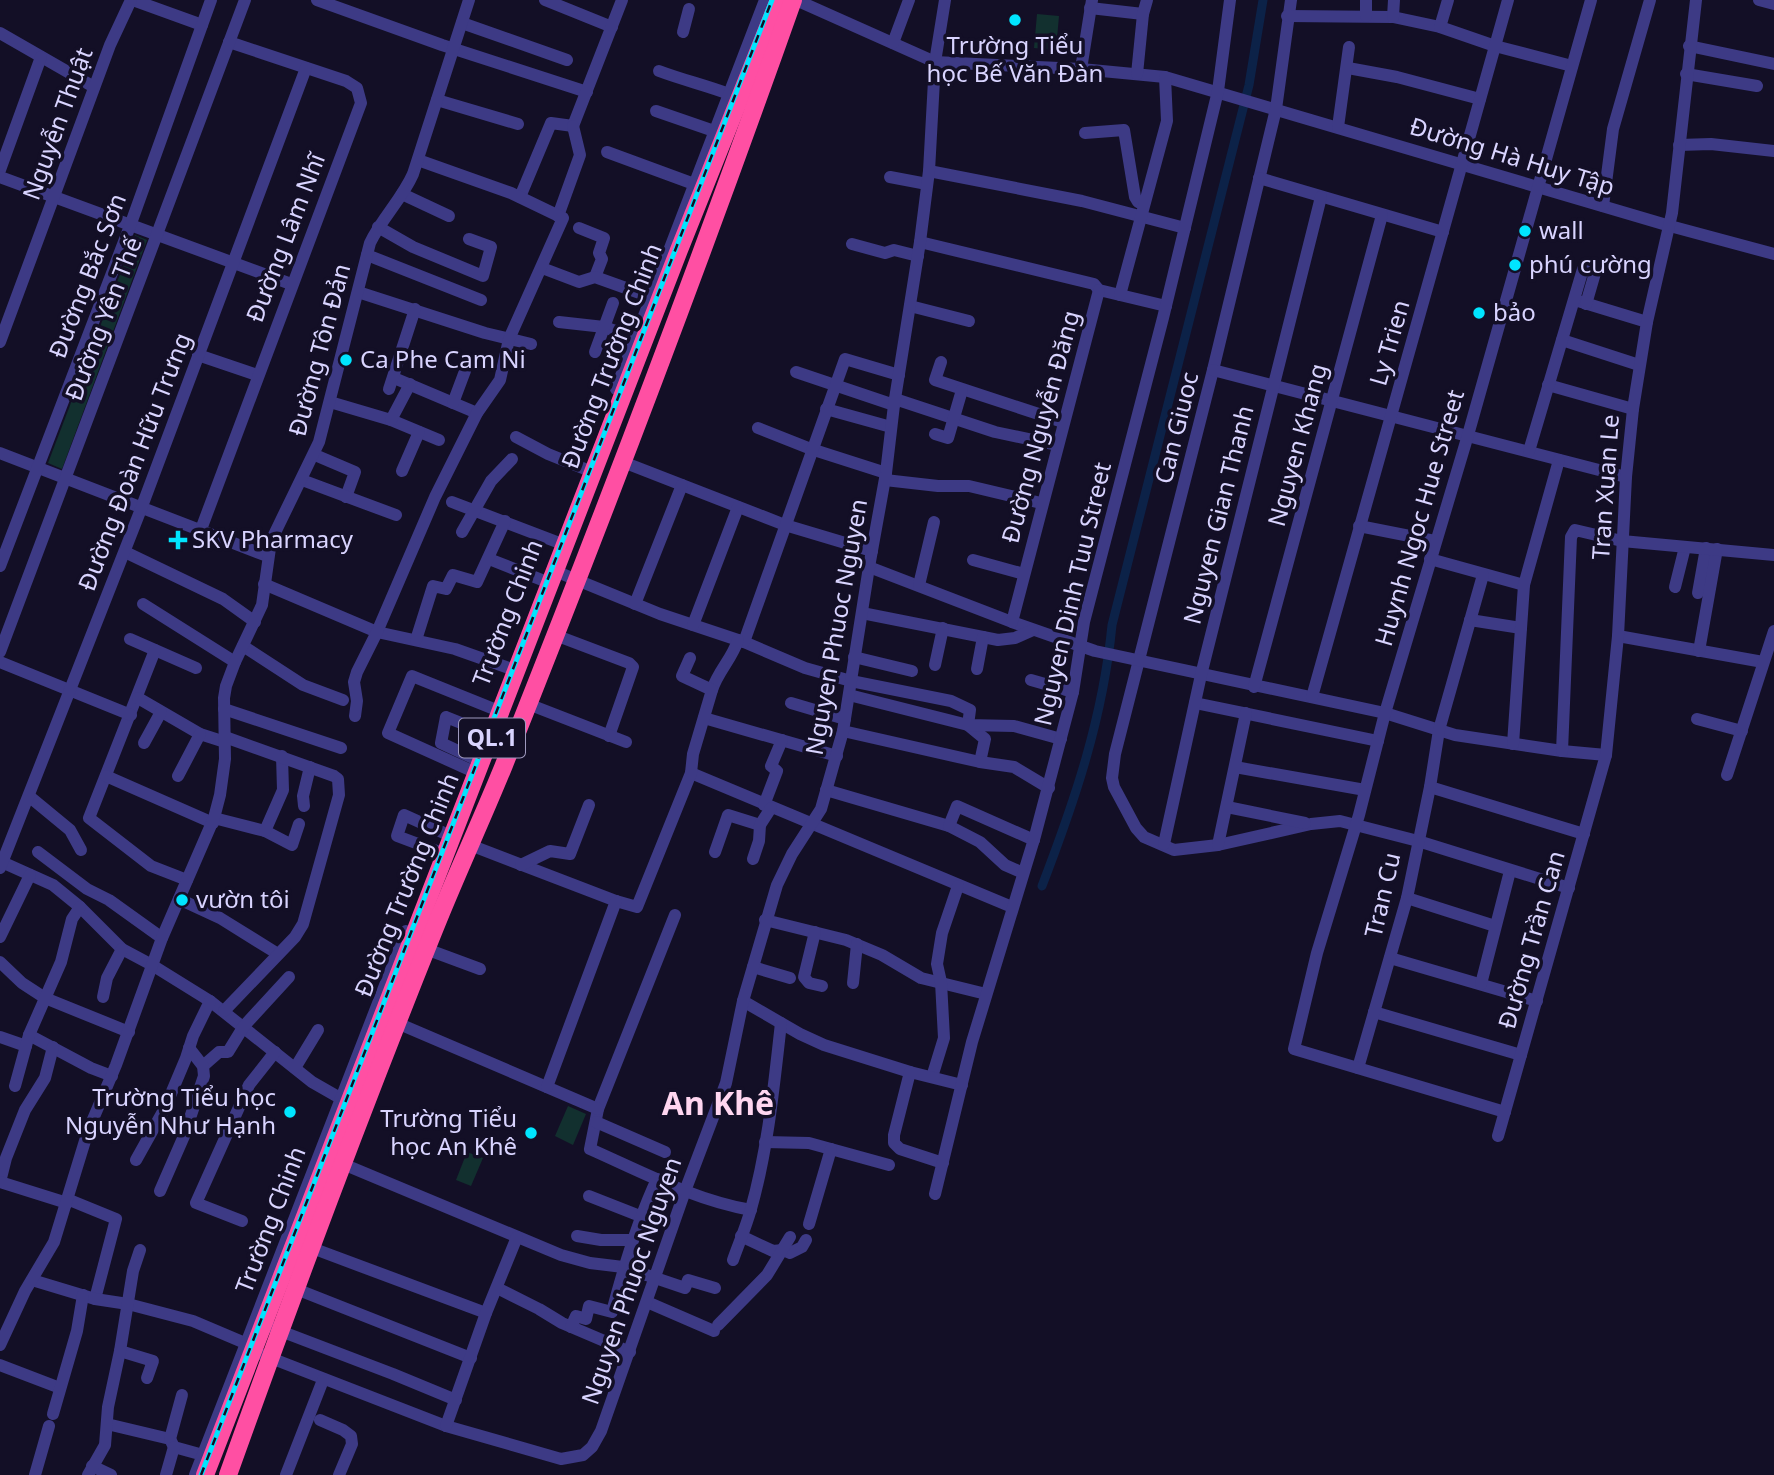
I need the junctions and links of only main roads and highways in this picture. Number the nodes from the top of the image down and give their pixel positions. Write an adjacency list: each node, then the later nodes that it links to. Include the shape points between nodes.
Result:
1 (779, 0): 3 (highway, Đường Trường Chinh / QL.1)
2 (795, 0): 4 (highway, Đường Trường Chinh / QL.1)
3 (686, 233): 4 (highway); 5 (highway, Đường Trường Chinh / QL.1)
4 (707, 241): 6 (highway, Đường Trường Chinh / QL.1)
5 (475, 766): 6 (highway); 7 (highway, Đường Trường Chinh / QL.1)
6 (500, 775): 7 (highway, Đường Trường Chinh / QL.1, via 470,845)
7 (427, 923): 8 (highway, Đường Trường Chinh / QL.1, via 250,1347); 9 (highway, Đường Trường Chinh / QL.1, via 426,949)
8 (205, 1475)
9 (228, 1475)

